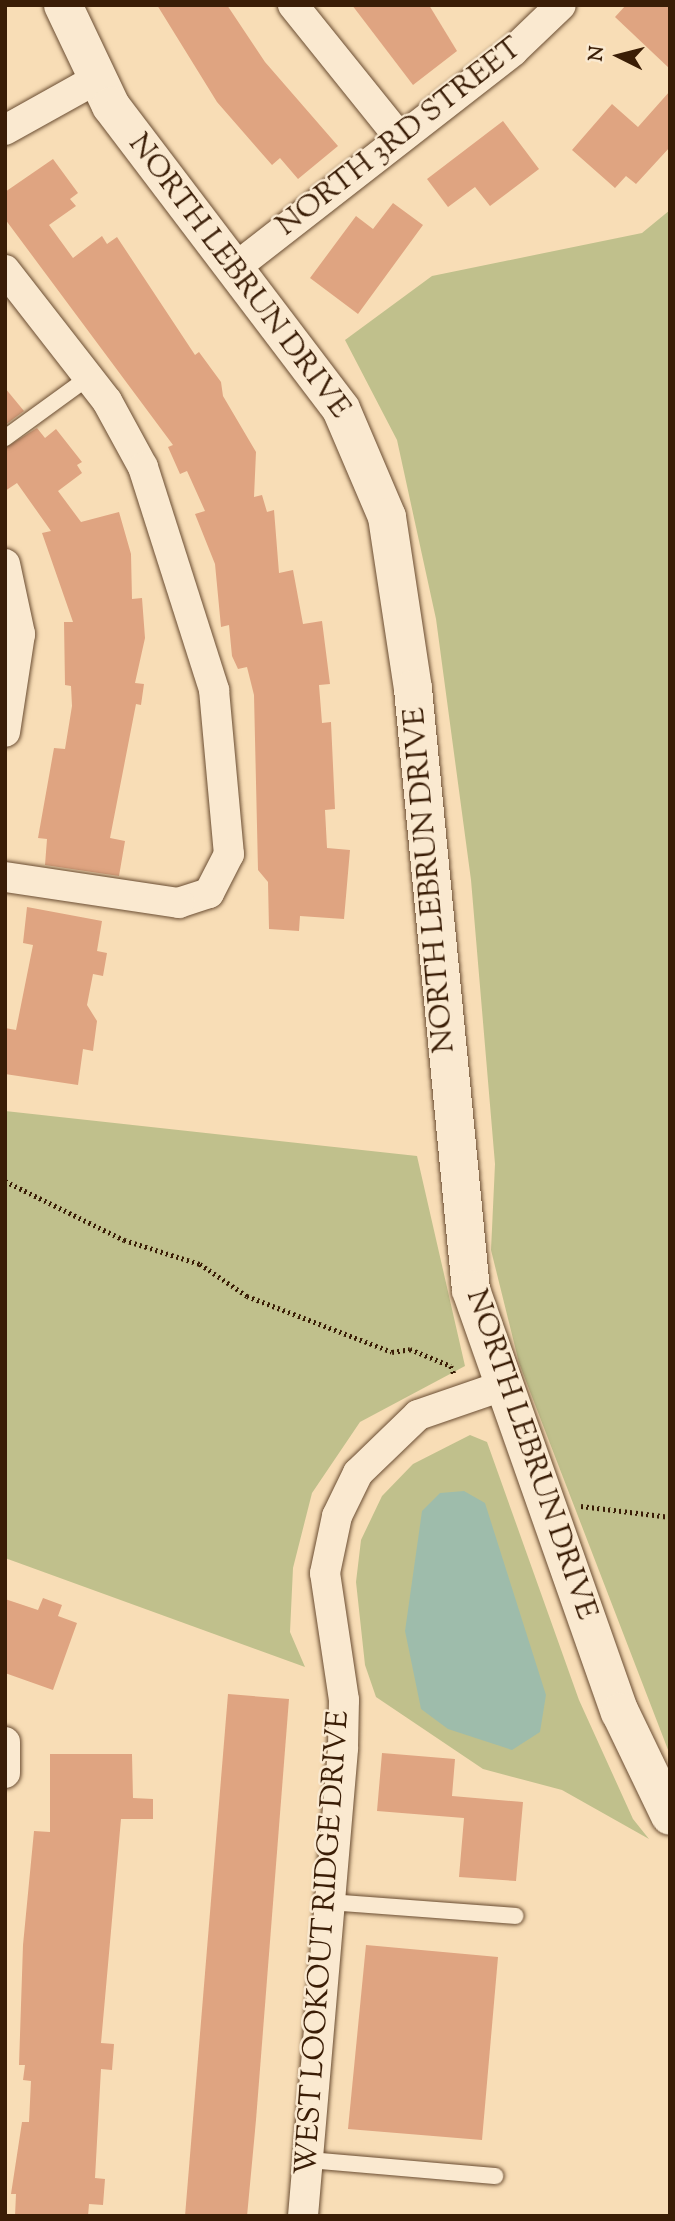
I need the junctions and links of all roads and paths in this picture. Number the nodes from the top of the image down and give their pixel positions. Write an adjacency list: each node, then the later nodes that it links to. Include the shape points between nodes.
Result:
1 (63, 5): 4 (street, NORTH LEBRUN DRIVE)
2 (293, 5): 6 (street)
3 (561, 5): 6 (street, NORTH 3RD STREET, via 513,51)
4 (95, 80): 5 (street); 7 (street, NORTH LEBRUN DRIVE)
5 (5, 130)
6 (400, 138): 7 (street, NORTH 3RD STREET)
7 (236, 267): 15 (street, NORTH LEBRUN DRIVE, via 341,409 387,517 413,689 460,1213 471,1290)
8 (5, 270): 9 (street)
9 (89, 377): 10 (lane); 13 (street, via 143,467 206,662 229,854 209,893 179,903)
10 (5, 438)
11 (5, 564): 12 (street, via 20,634)
12 (5, 732)
13 (5, 877)
14 (5, 1181): 16 (path, via 124,1241 200,1264 247,1296 392,1352 410,1349 451,1366)
15 (502, 1386): 16 (street, WEST LOOKOUT RIDGE DRIVE); 17 (street, NORTH LEBRUN DRIVE)
16 (462, 1396): 22 (street, WEST LOOKOUT RIDGE DRIVE, via 418,1415 383,1443 358,1473 337,1517 325,1573 344,1700)
17 (546, 1508): 18 (path, via 589,1505); 21 (street, NORTH LEBRUN DRIVE, via 620,1713)
18 (670, 1517)
19 (5, 1742): 20 (street)
20 (5, 1773)
21 (670, 1816)
22 (330, 1902): 23 (lane); 24 (street, WEST LOOKOUT RIDGE DRIVE)
23 (515, 1916)
24 (308, 2160): 25 (lane); 26 (street, WEST LOOKOUT RIDGE DRIVE)
25 (495, 2176)
26 (303, 2216)

